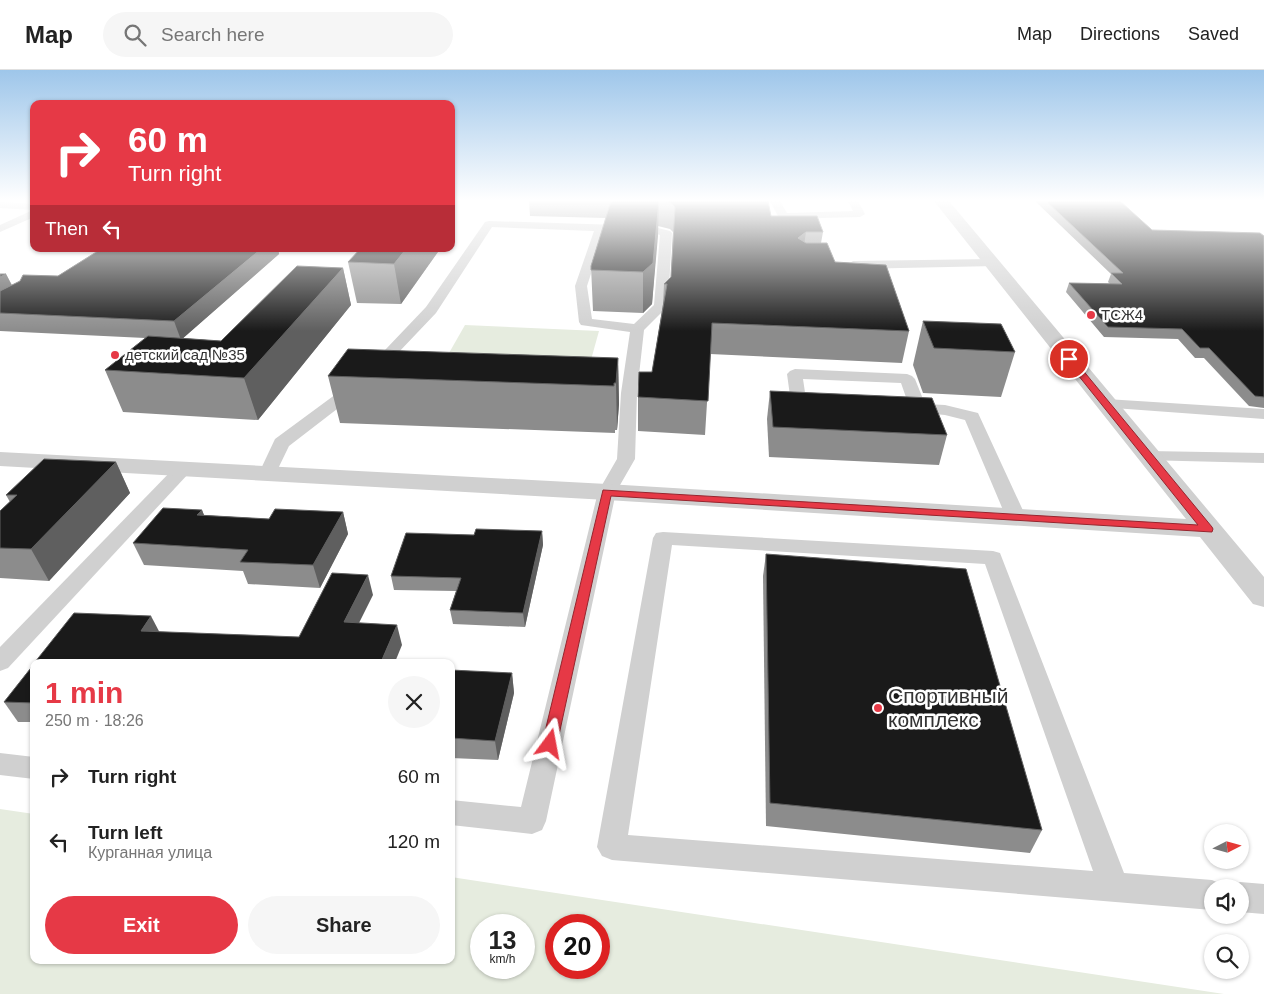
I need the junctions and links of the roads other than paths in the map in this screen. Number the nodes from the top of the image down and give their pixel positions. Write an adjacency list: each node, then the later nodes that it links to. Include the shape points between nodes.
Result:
1 (475, 244): 8 (lane, via 431,310)
2 (595, 244): 7 (lane, via 581,286 586,322)
3 (665, 244): 7 (lane, via 661,306)
4 (976, 244): 5 (street)
5 (991, 263): 6 (lane); 11 (street)
6 (841, 265)
7 (637, 329): 20 (lane, via 624,393 626,459)
8 (363, 381): 9 (lane); 19 (lane, via 281,443)
9 (383, 382)
10 (828, 404): 13 (lane, via 799,403 795,374 907,378)
11 (1106, 404): 14 (lane); 15 (street)
12 (898, 408): 13 (lane)
13 (918, 408): 21 (lane, via 972,417)
14 (1264, 414)
15 (1148, 456): 16 (lane); 22 (street)
16 (1264, 458)
17 (0, 459): 18 (street)
18 (183, 469): 19 (street); 24 (lane)
19 (268, 473): 20 (street)
20 (607, 492): 21 (street); 27 (lane, via 532,821)
21 (1016, 517): 22 (street)
22 (1208, 529): 23 (street)
23 (1264, 597)
24 (0, 662)
25 (0, 764): 26 (lane)
26 (30, 768)
27 (455, 812)
28 (1114, 887): 28 (lane, via 612,847 663,538 993,558); 29 (lane)
29 (1204, 894)
30 (1249, 898): 31 (lane)
31 (1264, 899)

